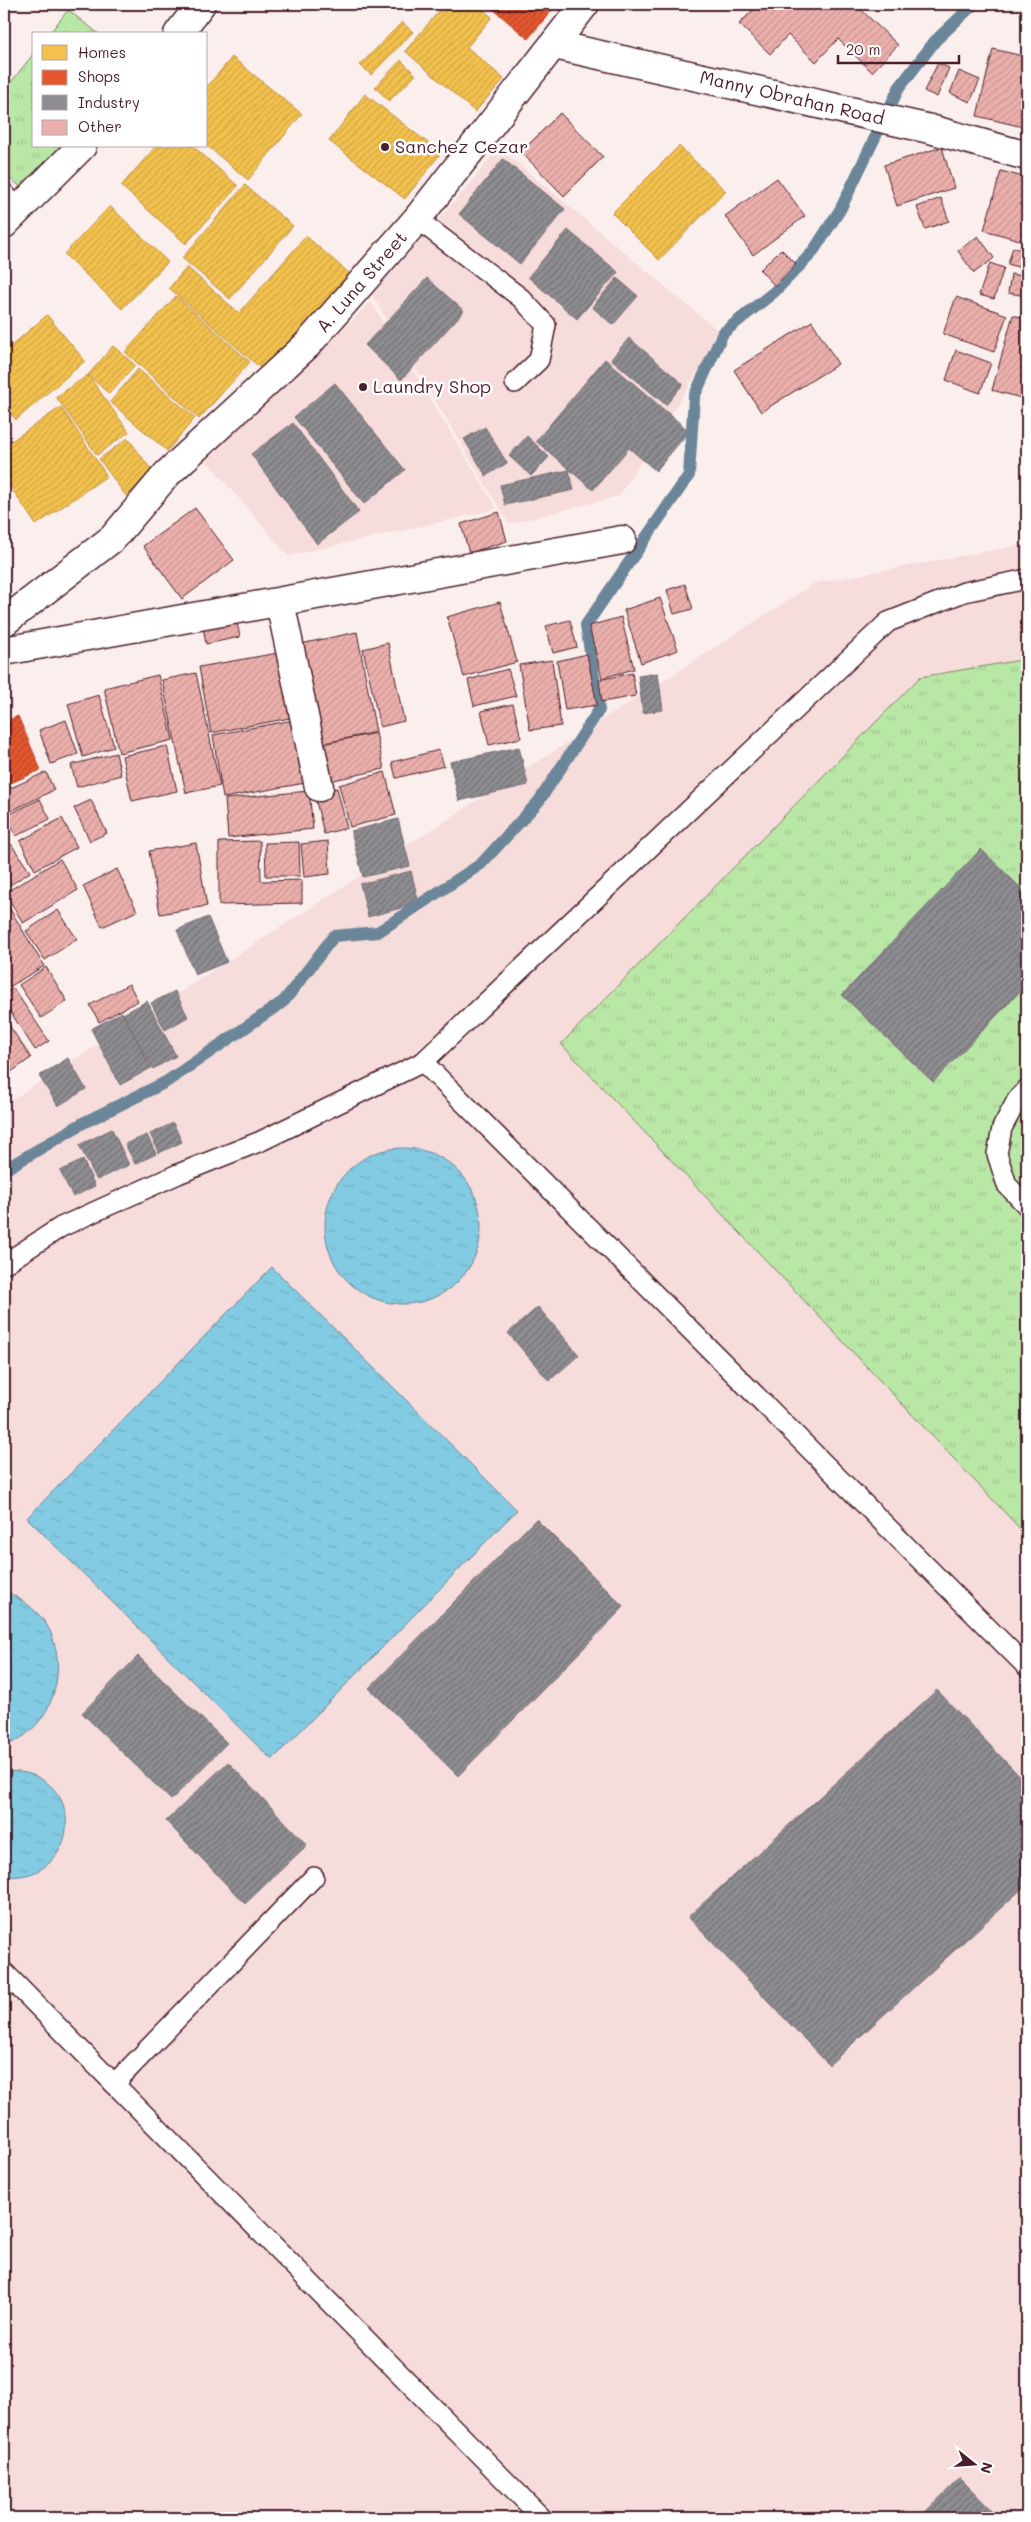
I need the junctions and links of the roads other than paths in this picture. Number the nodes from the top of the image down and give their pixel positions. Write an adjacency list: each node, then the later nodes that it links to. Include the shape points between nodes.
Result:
1 (201, 4): 3 (street)
2 (585, 4): 4 (street, A. Luna Street)
3 (180, 32)
4 (555, 46): 6 (street, Manny Obrahan Road, via 930,129); 8 (street, A. Luna Street)
5 (80, 148): 7 (street)
6 (1027, 156)
7 (9, 209)
8 (417, 219): 9 (lane, via 521,298 546,325 539,360); 13 (street, A. Luna Street, via 307,345 167,474 113,538)
9 (515, 383)
10 (622, 540): 12 (street)
11 (1027, 579): 16 (lane, via 964,592 888,622)
12 (280, 602): 14 (street); 15 (street)
13 (9, 614)
14 (4, 652)
15 (319, 787)
16 (423, 1062): 19 (lane, via 261,1141 61,1227); 20 (lane)
17 (1027, 1089): 18 (lane, via 1002,1128 997,1154 1007,1185)
18 (1027, 1206)
19 (4, 1264)
20 (1027, 1667)
21 (314, 1877): 23 (lane)
22 (4, 1972): 23 (lane)
23 (114, 2084): 24 (lane)
24 (542, 2518)

